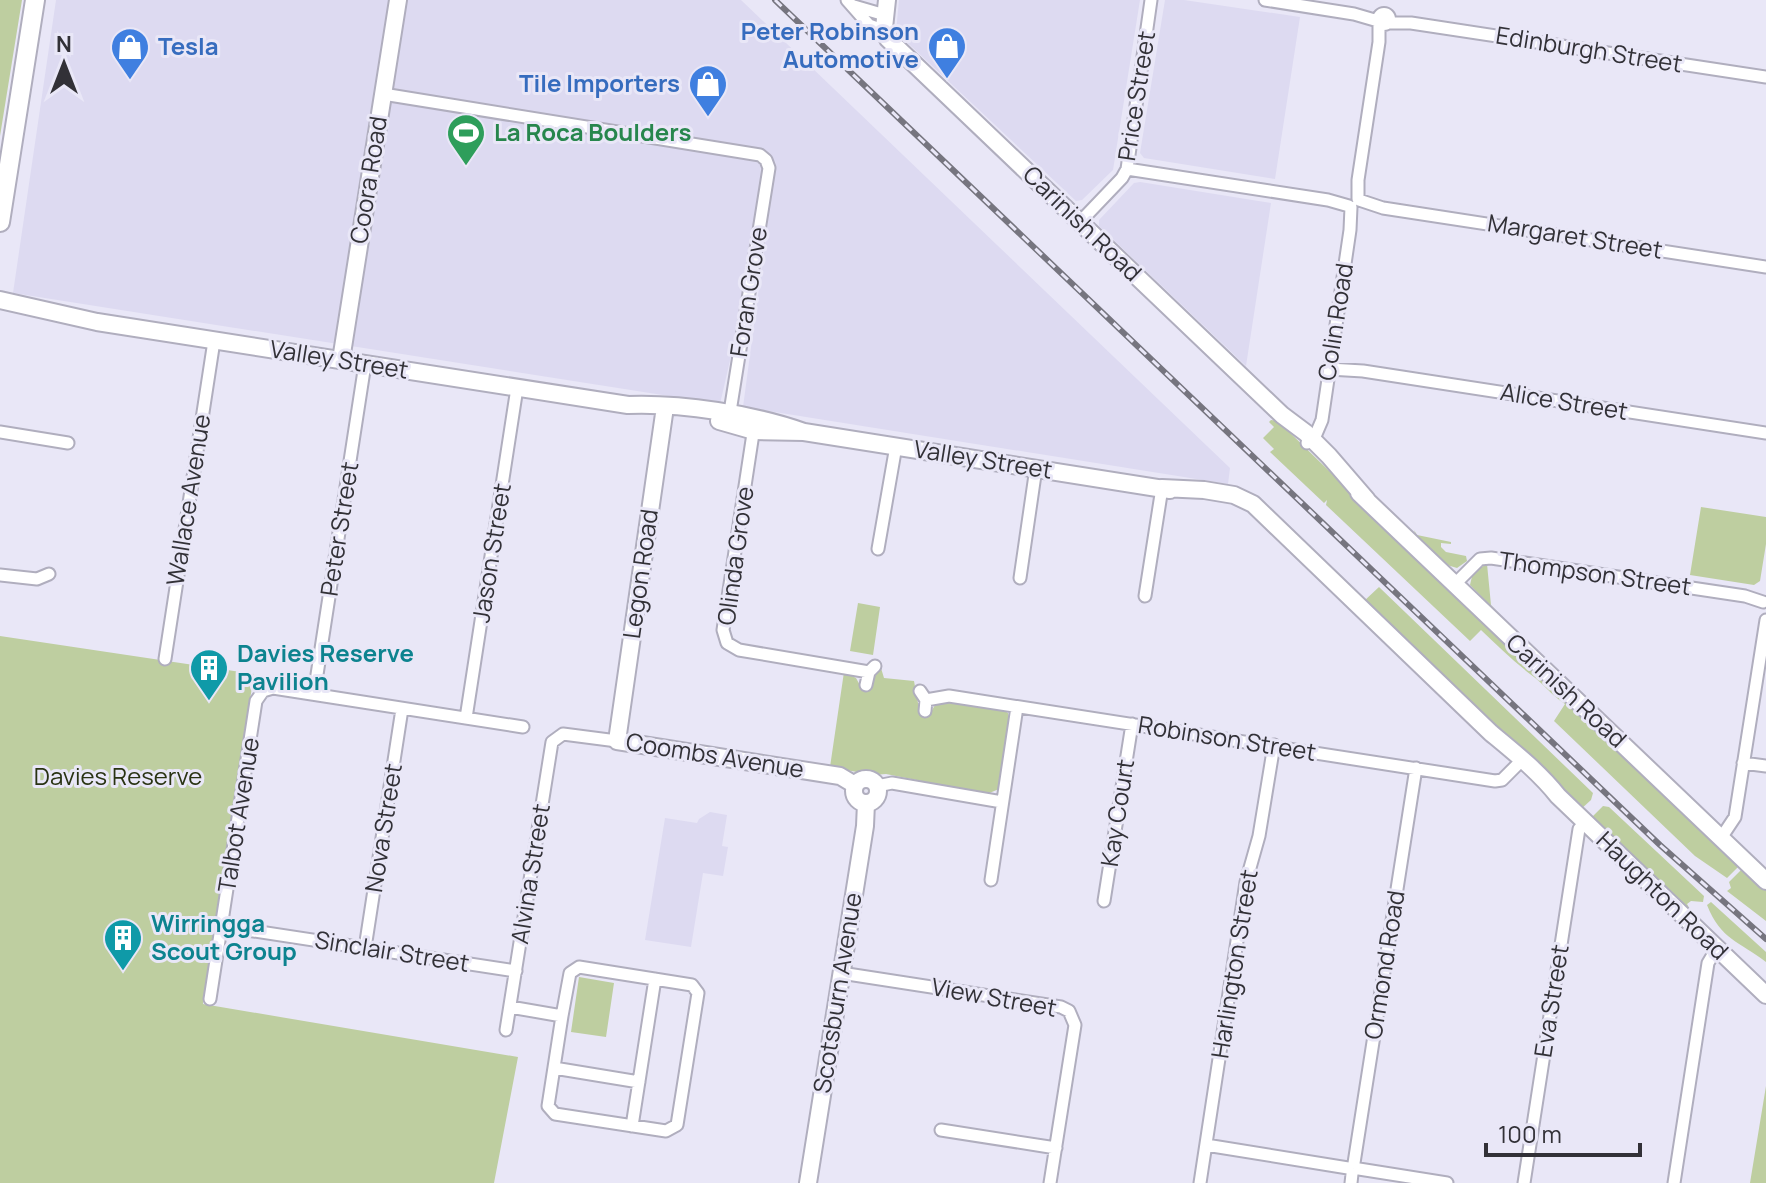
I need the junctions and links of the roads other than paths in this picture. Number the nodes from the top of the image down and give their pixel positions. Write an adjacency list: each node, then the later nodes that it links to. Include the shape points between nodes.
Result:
1 (35, 0): 13 (main road)
2 (398, 0): 10 (street, Coora Road)
3 (1151, 0): 11 (street, Price Street)
4 (1265, 0): 8 (street, Edinburgh Street)
5 (1386, 0): 8 (street, Colin Road)
6 (850, 3): 7 (street, Carinish Road)
7 (886, 16): 14 (street, Carinish Road, via 894,45)
8 (1383, 18): 9 (street, Edinburgh Street); 12 (street, Colin Road)
9 (1766, 77)
10 (383, 94): 20 (street, Coora Road); 25 (street, Foran Grove, via 766,160 769,168)
11 (1127, 169): 12 (street, Margaret Street); 14 (street, Price Street)
12 (1354, 203): 15 (street, Margaret Street); 22 (street, Colin Road)
13 (0, 222)
14 (1080, 222): 29 (street, Carinish Road)
15 (1766, 267)
16 (0, 300): 18 (street, Valley Street)
17 (0, 311): 18 (street, Valley Street)
18 (50, 314): 19 (street, Valley Street)
19 (214, 341): 20 (street, Valley Street); 43 (street, Wallace Avenue)
20 (341, 360): 21 (street, Valley Street)
21 (365, 364): 23 (street, Valley Street); 45 (street, Peter Street)
22 (1330, 365): 28 (street, Alice Street); 29 (street, Colin Road, via 1322,413)
23 (517, 388): 24 (street, Valley Street, via 644,412); 49 (street, Jason Street)
24 (665, 411): 25 (street, Valley Street); 53 (street, Legon Road)
25 (729, 419): 26 (street, Valley Street)
26 (755, 424): 31 (street, Valley Street); 44 (street, Olinda Grove, via 723,630 727,643 739,650 872,669)
27 (0, 432): 30 (street)
28 (1766, 433)
29 (1306, 438): 39 (street, Carinish Road)
30 (68, 443)
31 (896, 446): 32 (street, Valley Street); 35 (street)
32 (1036, 468): 33 (street, Valley Street); 38 (street)
33 (1162, 488): 34 (street, Valley Street); 40 (street)
34 (1240, 501): 56 (street, Haughton Road, via 1303,554)
35 (878, 549)
36 (49, 574): 37 (street, via 37,579)
37 (0, 575)
38 (1020, 578)
39 (1454, 585): 41 (street, Thompson Street, via 1480,559 1491,558); 64 (street, Carinish Road)
40 (1145, 596)
41 (1765, 601): 42 (street)
42 (1765, 622): 55 (street)
43 (165, 659)
44 (866, 685)
45 (314, 694): 48 (street); 68 (street, Talbot Avenue, via 273,688 256,701)
46 (923, 701): 47 (street, Robinson Street, via 949,696)
47 (1017, 707): 50 (street, Robinson Street); 61 (street)
48 (402, 709): 49 (street); 69 (street, Nova Street)
49 (466, 718): 51 (street)
50 (1132, 724): 54 (street, Robinson Street); 67 (street, Kay Court)
51 (523, 727)
52 (572, 735): 53 (street, Coombs Avenue); 71 (street, Alvina Street, via 556,737 551,747)
53 (617, 741): 59 (street, Coombs Avenue, via 840,776)
54 (1274, 745): 58 (street, Robinson Street); 83 (street, Harlington Street, via 1246,882)
55 (1743, 763): 57 (street); 64 (street, via 1737,805)
56 (1518, 764): 58 (street, Robinson Street, via 1499,781); 63 (street, Haughton Road)
57 (1766, 766)
58 (1416, 768): 85 (street, Ormond Road)
59 (855, 785): 60 (street, via 868,779); 62 (street, via 856,797)
60 (877, 786): 61 (street, via 892,783); 62 (street, via 876,797)
61 (1002, 802): 65 (street)
62 (866, 803): 72 (street, Scotsburn Avenue)
63 (1585, 823): 70 (street, Haughton Road); 90 (street, Eva Street, via 1579,829)
64 (1717, 834): 66 (street, Carinish Road)
65 (991, 880)
66 (1766, 881)
67 (1104, 901)
68 (221, 926): 69 (street, Sinclair Street); 75 (street, Talbot Avenue)
69 (365, 948): 71 (street, Sinclair Street)
70 (1717, 948): 74 (street, Haughton Road); 91 (street, via 1708,963)
71 (516, 971): 76 (street, Alvina Street)
72 (841, 973): 84 (street, View Street, via 1069,1011 1075,1025); 86 (street, Scotsburn Avenue)
73 (655, 979): 77 (street, via 574,968); 80 (street); 81 (street, via 692,985 698,993 677,1125 666,1131)
74 (1766, 995)
75 (210, 999)
76 (510, 1007): 77 (street); 78 (street, Alvina Street)
77 (562, 1016): 79 (street)
78 (506, 1030)
79 (554, 1068): 80 (street); 81 (street, via 548,1106 555,1114)
80 (639, 1082): 81 (street)
81 (632, 1126)
82 (941, 1130): 84 (street)
83 (1206, 1145): 85 (street); 88 (street, Harlington Street)
84 (1056, 1148): 87 (street, View Street)
85 (1353, 1171): 89 (street)
86 (808, 1183)
87 (1050, 1183)
88 (1200, 1183)
89 (1447, 1183)
90 (1524, 1183)
91 (1674, 1183)

